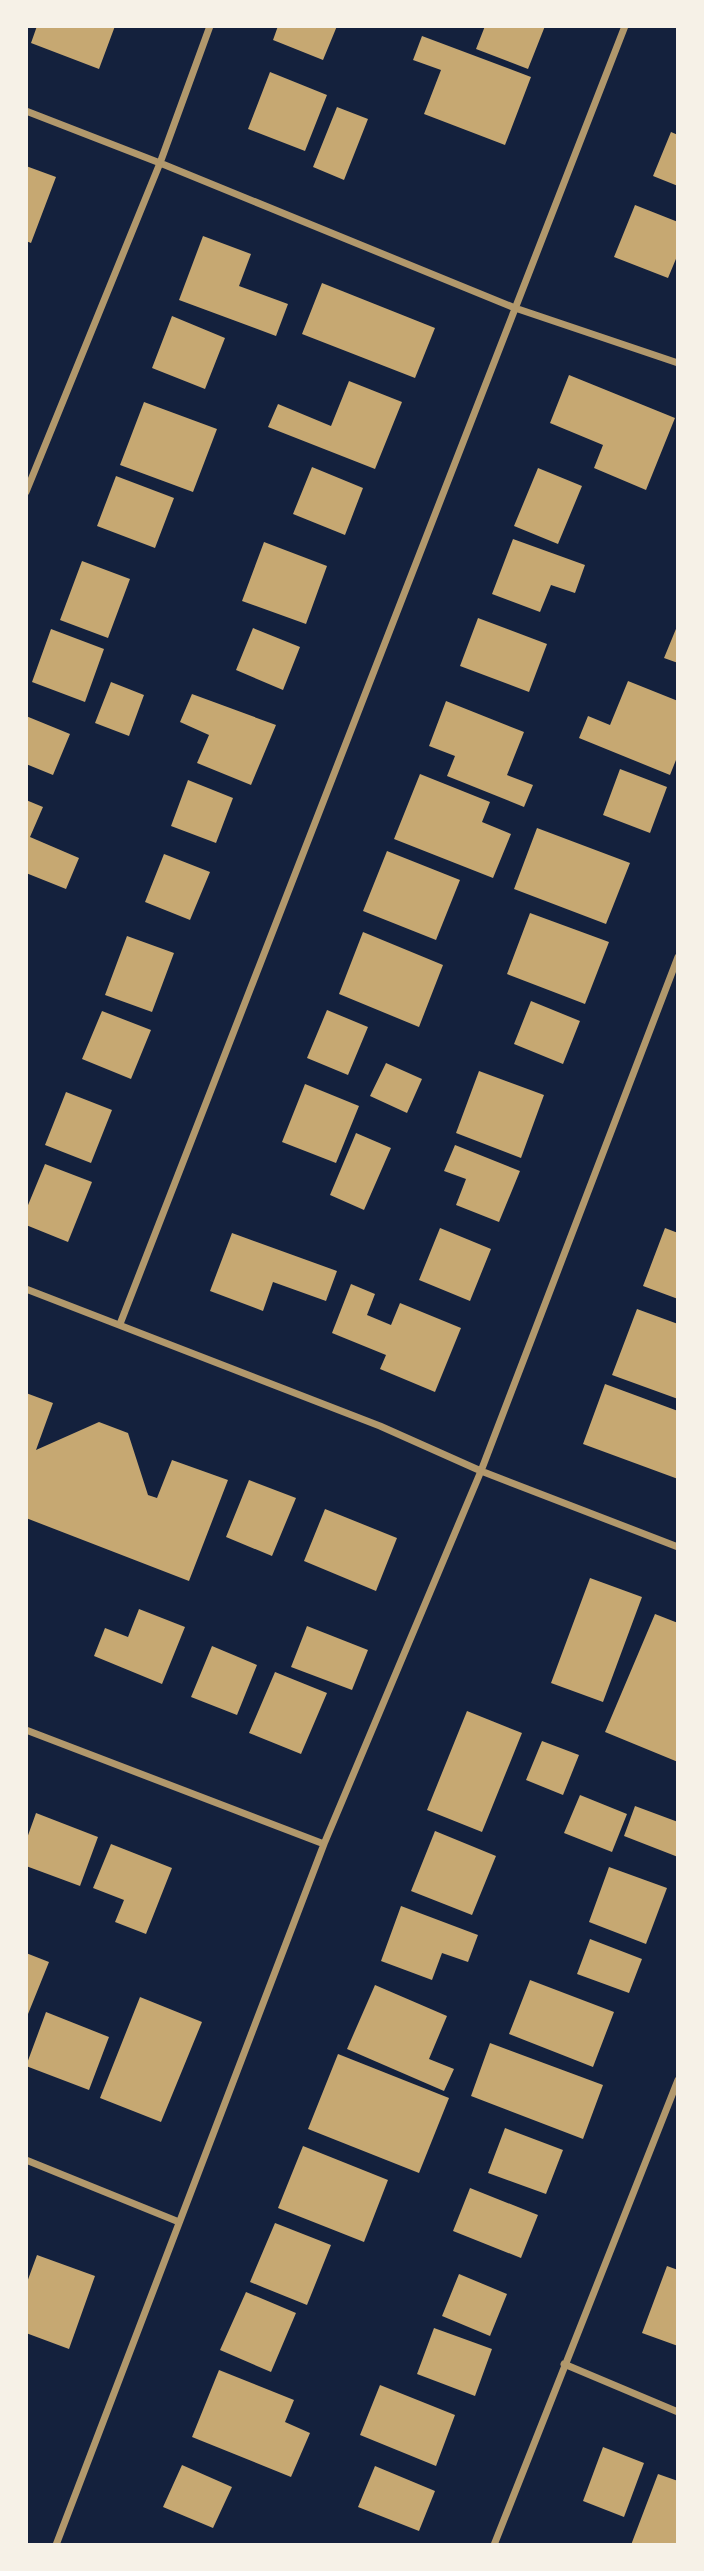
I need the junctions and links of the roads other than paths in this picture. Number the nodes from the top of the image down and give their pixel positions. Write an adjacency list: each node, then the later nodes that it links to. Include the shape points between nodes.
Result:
1 (210, 26): 4 (street)
2 (625, 26): 5 (street)
3 (26, 111): 4 (street)
4 (160, 163): 5 (street); 7 (street)
5 (515, 308): 6 (street); 10 (street)
6 (678, 363)
7 (26, 492)
8 (678, 957): 11 (street)
9 (26, 1289): 10 (street)
10 (120, 1324): 11 (street, via 380,1426)
11 (481, 1471): 12 (street); 14 (street)
12 (678, 1548)
13 (26, 1730): 14 (street)
14 (324, 1844): 17 (street)
15 (678, 2080): 18 (street)
16 (26, 2160): 17 (street)
17 (180, 2222): 20 (street)
18 (564, 2364): 19 (street); 21 (street)
19 (678, 2412)
20 (56, 2545)
21 (494, 2545)

